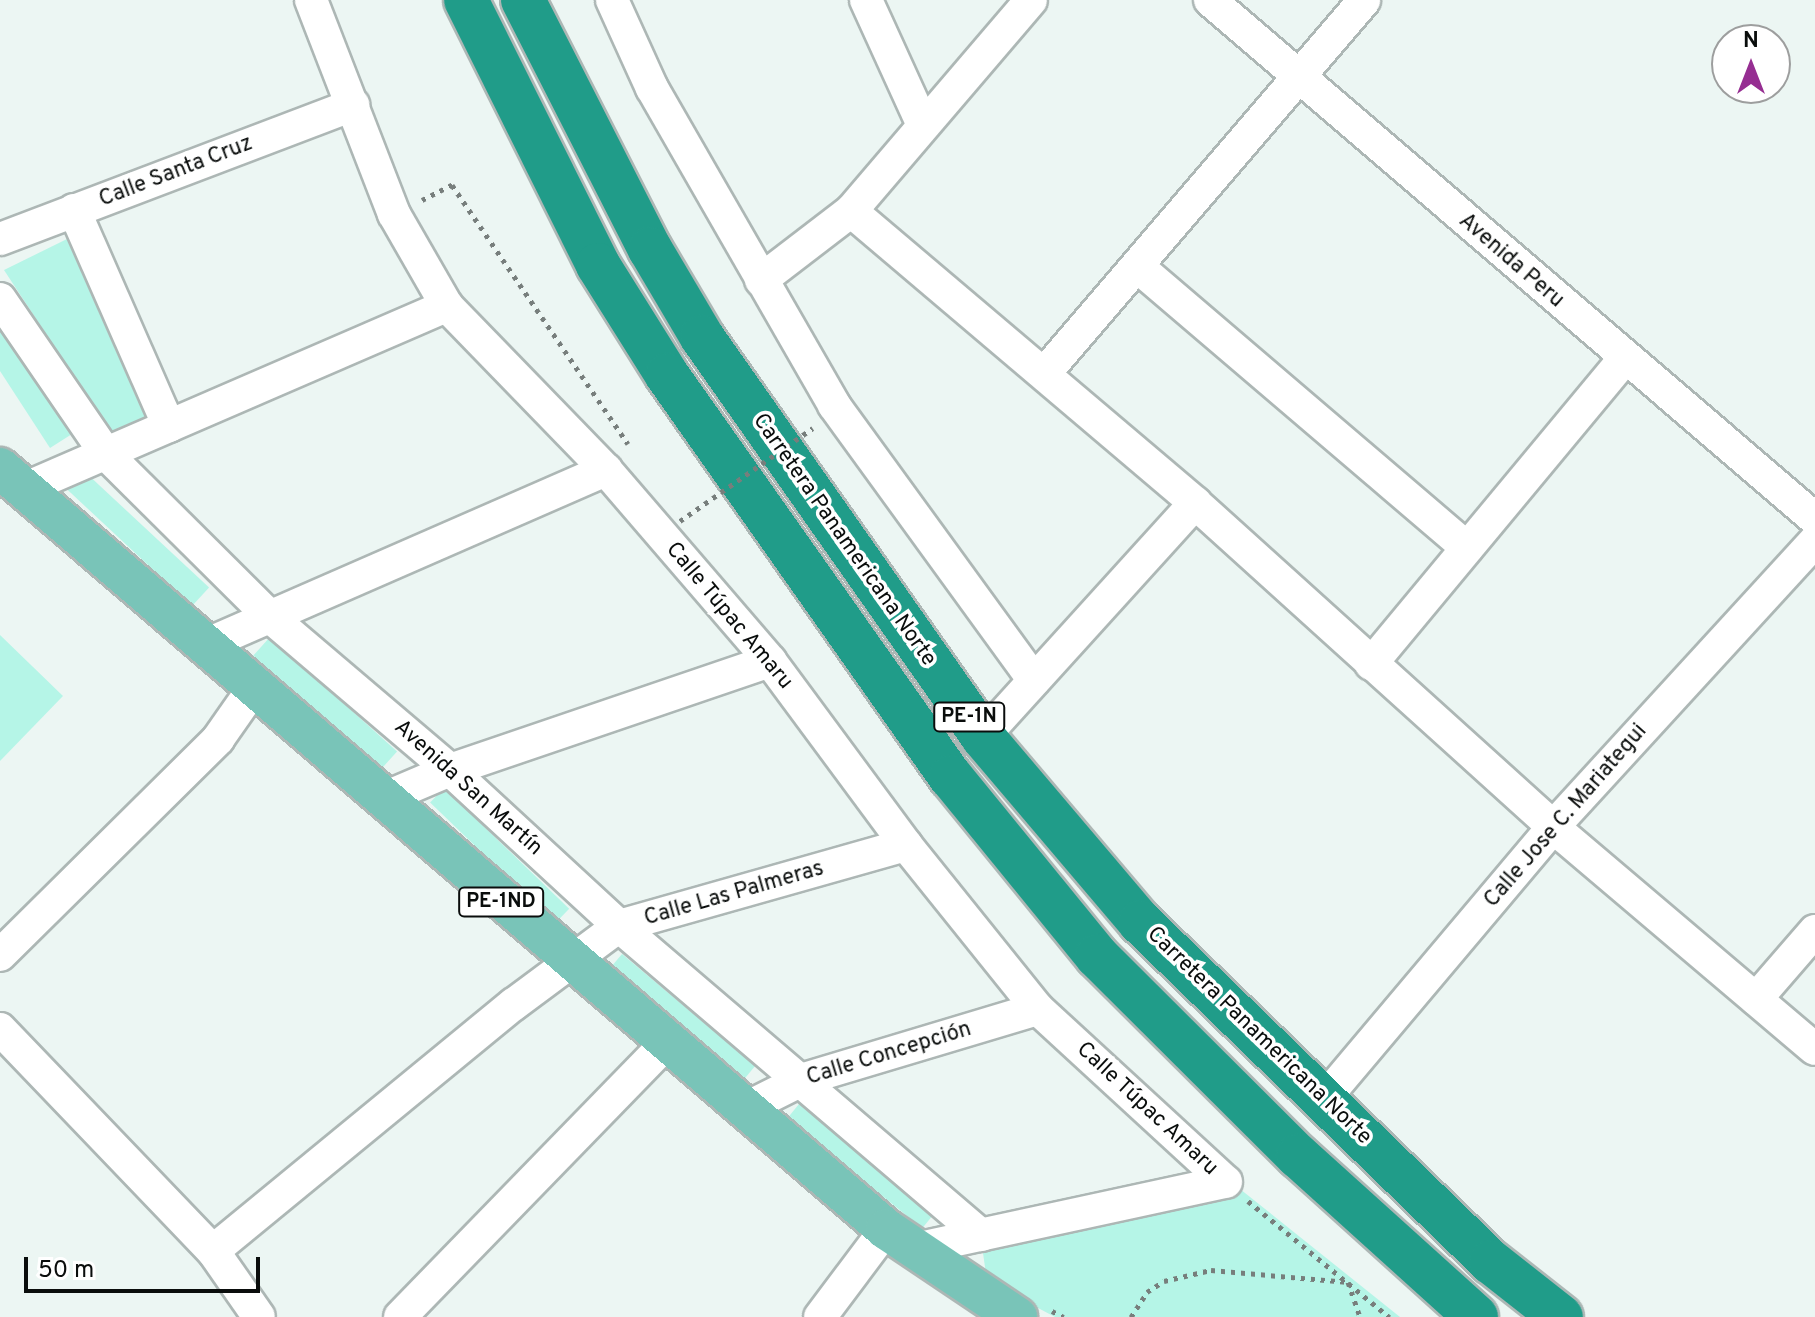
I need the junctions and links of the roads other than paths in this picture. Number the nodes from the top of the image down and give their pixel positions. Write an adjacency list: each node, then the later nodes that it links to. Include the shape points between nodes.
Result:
1 (311, 0): 10 (street, Calle Túpac Amaru)
2 (466, 0): 60 (highway, PE-1N, via 598,265 667,375 951,777 1097,956 1298,1156)
3 (523, 0): 36 (highway, Carretera Panamericana Norte / PE-1N, via 650,249 702,337)
4 (612, 0): 16 (street, via 652,88)
5 (866, 0): 11 (street)
6 (1031, 0): 11 (street)
7 (1210, 0): 9 (street, Avenida Peru)
8 (1364, 0): 9 (street)
9 (1299, 77): 15 (street); 19 (street, Avenida Peru)
10 (353, 105): 12 (street, Calle Santa Cruz); 18 (street, Calle Túpac Amaru, via 394,214)
11 (922, 123): 13 (street)
12 (74, 210): 14 (street, Calle Santa Cruz); 21 (street)
13 (851, 211): 16 (street); 20 (street)
14 (0, 239)
15 (1137, 266): 20 (street); 29 (street)
16 (761, 280): 34 (street, via 834,405)
17 (0, 299): 23 (street, Avenida San Martín)
18 (447, 306): 21 (street); 24 (street, Calle Túpac Amaru)
19 (1624, 359): 27 (street, Avenida Peru); 29 (street)
20 (1044, 374): 26 (street)
21 (169, 426): 23 (street)
22 (0, 453): 25 (street)
23 (106, 454): 25 (street); 30 (street, Avenida San Martín)
24 (606, 470): 30 (street); 32 (street, Calle Túpac Amaru)
25 (10, 479): 31 (main road, PE-1ND)
26 (1195, 503): 33 (street); 34 (street)
27 (1815, 519)
28 (1815, 541): 39 (street, Calle Jose C. Mariategui)
29 (1467, 548): 33 (street)
30 (268, 615): 31 (street); 37 (street, Avenida San Martín)
31 (203, 646): 35 (main road, PE-1ND)
32 (770, 661): 37 (street); 40 (street, Calle Túpac Amaru)
33 (1371, 664): 39 (street)
34 (1034, 680): 36 (street)
35 (253, 689): 38 (main road, PE-1ND); 43 (street, via 218,739)
36 (983, 737): 51 (highway, Carretera Panamericana Norte / PE-1N, via 1140,922)
37 (450, 770): 38 (street); 41 (street, Avenida San Martín)
38 (382, 799): 44 (main road, PE-1ND)
39 (1553, 827): 45 (street); 51 (street, Calle Jose C. Mariategui)
40 (906, 845): 41 (street, Calle Las Palmeras); 46 (street, Calle Túpac Amaru)
41 (619, 926): 44 (street, Calle Las Palmeras); 50 (street, Avenida San Martín)
42 (1815, 931): 45 (street)
43 (0, 955)
44 (570, 960): 48 (main road, PE-1ND); 55 (street, Calle Las Palmeras)
45 (1756, 999): 49 (street)
46 (1038, 1009): 50 (street, Calle Concepción); 53 (street, Calle Túpac Amaru, via 1233,1188)
47 (0, 1029): 55 (street)
48 (666, 1043): 52 (main road, PE-1ND); 57 (street)
49 (1815, 1049)
50 (804, 1079): 52 (street, Calle Concepción); 53 (street, Avenida San Martín)
51 (1325, 1098): 61 (highway, Carretera Panamericana Norte / PE-1N, via 1491,1262)
52 (744, 1109): 54 (main road, PE-1ND)
53 (981, 1235): 54 (street)
54 (900, 1239): 58 (street); 59 (main road, PE-1ND)
55 (213, 1251): 56 (street)
56 (259, 1317)
57 (400, 1317)
58 (820, 1317)
59 (1017, 1317)
60 (1476, 1317)
61 (1561, 1317)

